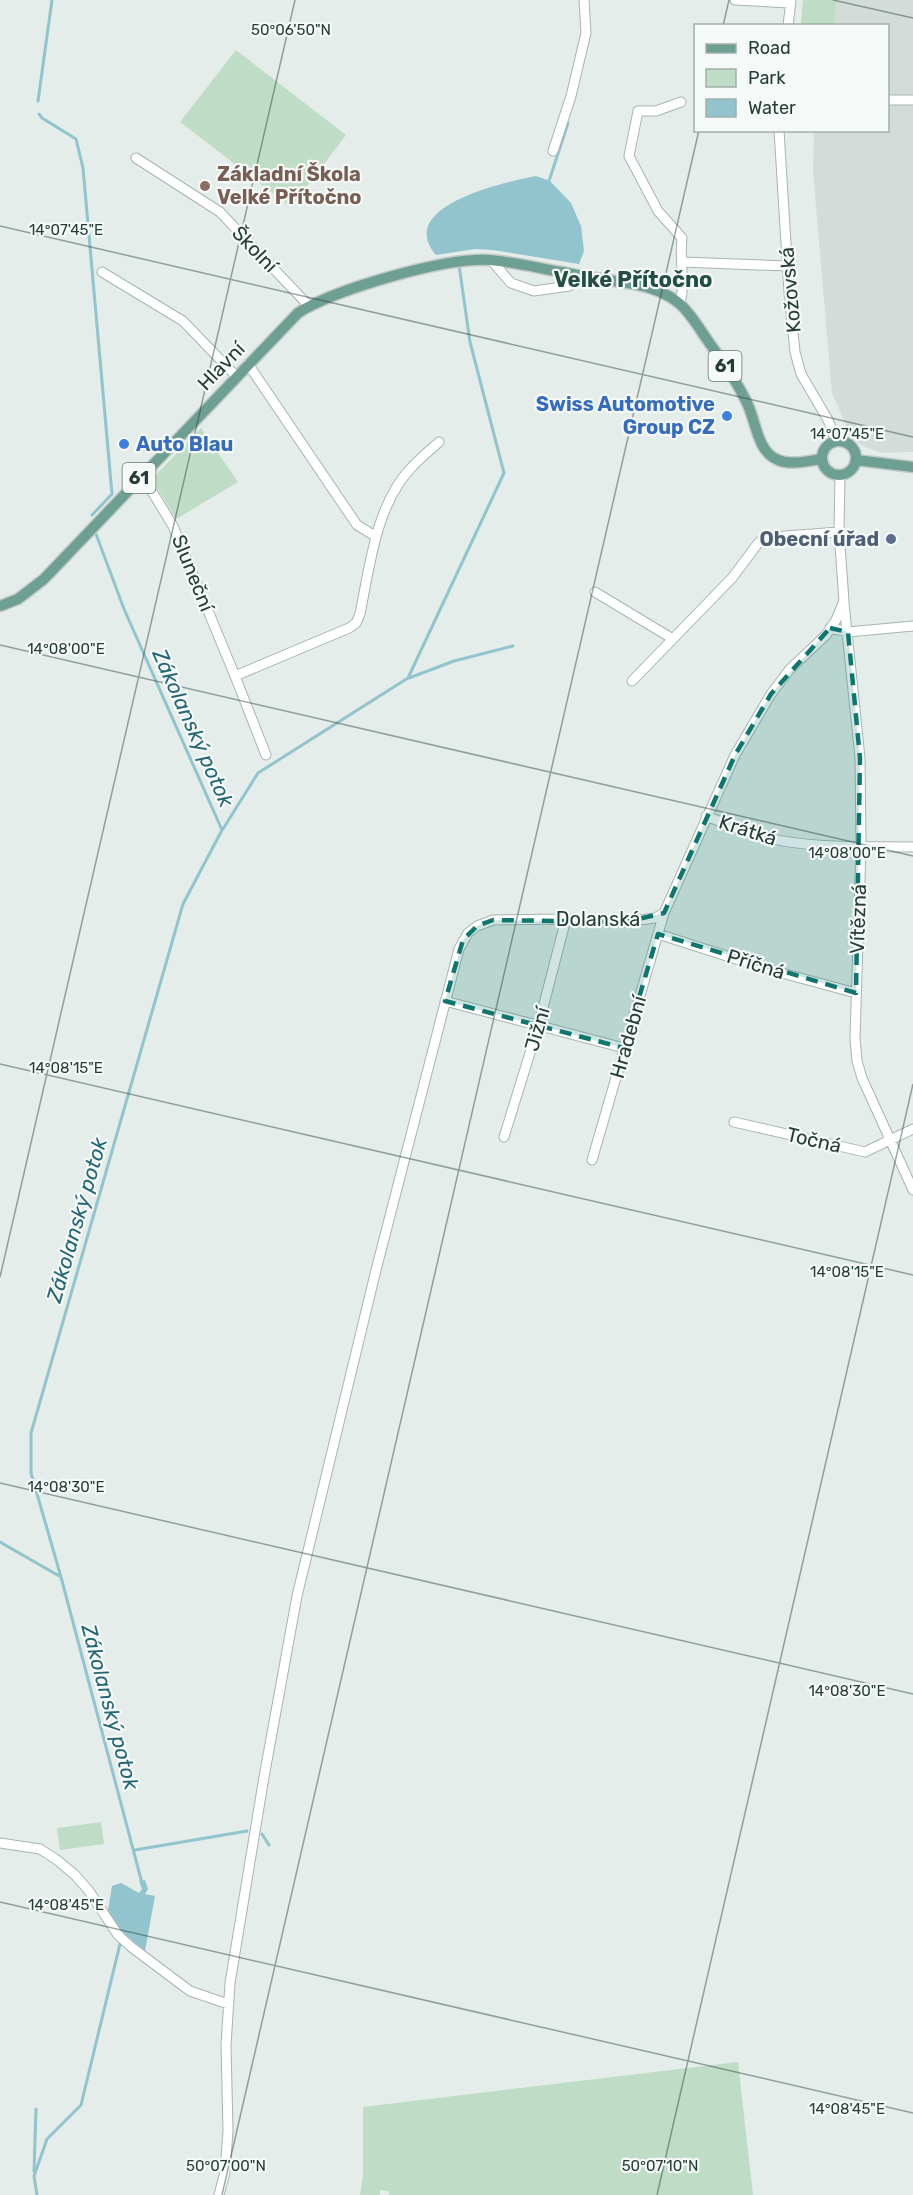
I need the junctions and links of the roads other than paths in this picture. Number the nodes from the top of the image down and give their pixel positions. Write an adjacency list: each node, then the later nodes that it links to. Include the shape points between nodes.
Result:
1 (584, 0): 9 (street, via 586,33)
2 (735, 0): 3 (street)
3 (790, 1): 4 (street)
4 (788, 24)
5 (889, 100): 6 (street)
6 (913, 100)
7 (681, 102): 12 (street, via 656,111 638,111 629,156 658,211 682,238)
8 (779, 132): 13 (street, Kožovská)
9 (553, 151)
10 (136, 158): 17 (street, Školní, via 220,212)
11 (491, 260): 15 (main road, Hlavní / 61); 15 (street, via 512,283 534,291 569,286); 17 (main road, Hlavní / 61, via 459,261 367,285)
12 (682, 262): 13 (street); 16 (street, via 684,286)
13 (787, 266): 20 (street, Kožovská, via 798,363)
14 (102, 272): 19 (street, via 183,321)
15 (583, 276): 16 (main road, Hlavní / 61, via 647,287)
16 (680, 304): 22 (main road, Hlavní / 61, via 735,381 770,455 787,462)
17 (309, 306): 18 (main road, Hlavní / 61)
18 (248, 364): 19 (main road, Hlavní / 61); 28 (street, via 357,525)
19 (236, 376): 25 (main road, Hlavní / 61)
20 (836, 441): 22 (main road, via 824,450); 23 (main road, via 848,443)
21 (439, 442): 28 (street, via 410,468 391,497)
22 (822, 459): 26 (main road, via 827,471)
23 (856, 460): 24 (main road); 26 (main road, via 851,471)
24 (913, 467)
25 (142, 475): 31 (main road, Hlavní / 61, via 44,579); 36 (street, Sluneční, via 173,526)
26 (840, 475): 27 (street)
27 (839, 532): 30 (street); 35 (street, via 773,537 759,542 732,578)
28 (375, 536): 36 (street, via 356,623)
29 (595, 592): 35 (street)
30 (844, 601): 33 (street, Dolanská); 34 (street, Vítězná)
31 (0, 606)
32 (913, 626): 34 (street)
33 (830, 628): 34 (street); 39 (street, Dolanská, via 771,694 735,755)
34 (848, 632): 40 (street, Vítězná, via 860,758)
35 (673, 639): 37 (street)
36 (236, 676): 38 (street, Sluneční)
37 (632, 681)
38 (266, 755)
39 (706, 816): 40 (street, Krátká, via 784,842); 42 (street, Dolanská)
40 (861, 846): 41 (street, Krátká); 45 (street, Vítězná)
41 (913, 847)
42 (664, 913): 43 (street, Dolanská, via 625,922); 44 (street, Hradební)
43 (566, 919): 46 (street, Dolanská, via 494,920 477,926 459,949); 47 (street, Jižní)
44 (658, 933): 45 (street, Příčná); 48 (street, Hradební)
45 (856, 993): 52 (street, Vítězná, via 857,1061)
46 (445, 1002): 47 (street); 56 (street, Dolanská, via 297,1596)
47 (538, 1027): 48 (street); 51 (street, Jižní)
48 (624, 1048): 53 (street, Hradební)
49 (734, 1122): 52 (street, Točná, via 865,1152)
50 (913, 1129): 52 (street, Točná)
51 (504, 1137)
52 (891, 1141): 54 (street, Vítězná)
53 (592, 1160)
54 (913, 1191)
55 (0, 1843): 56 (street, via 40,1849 57,1860 89,1891 113,1929 130,1946 190,1991)
56 (228, 2004): 57 (street, Dolanská, via 228,2131)
57 (219, 2195)

